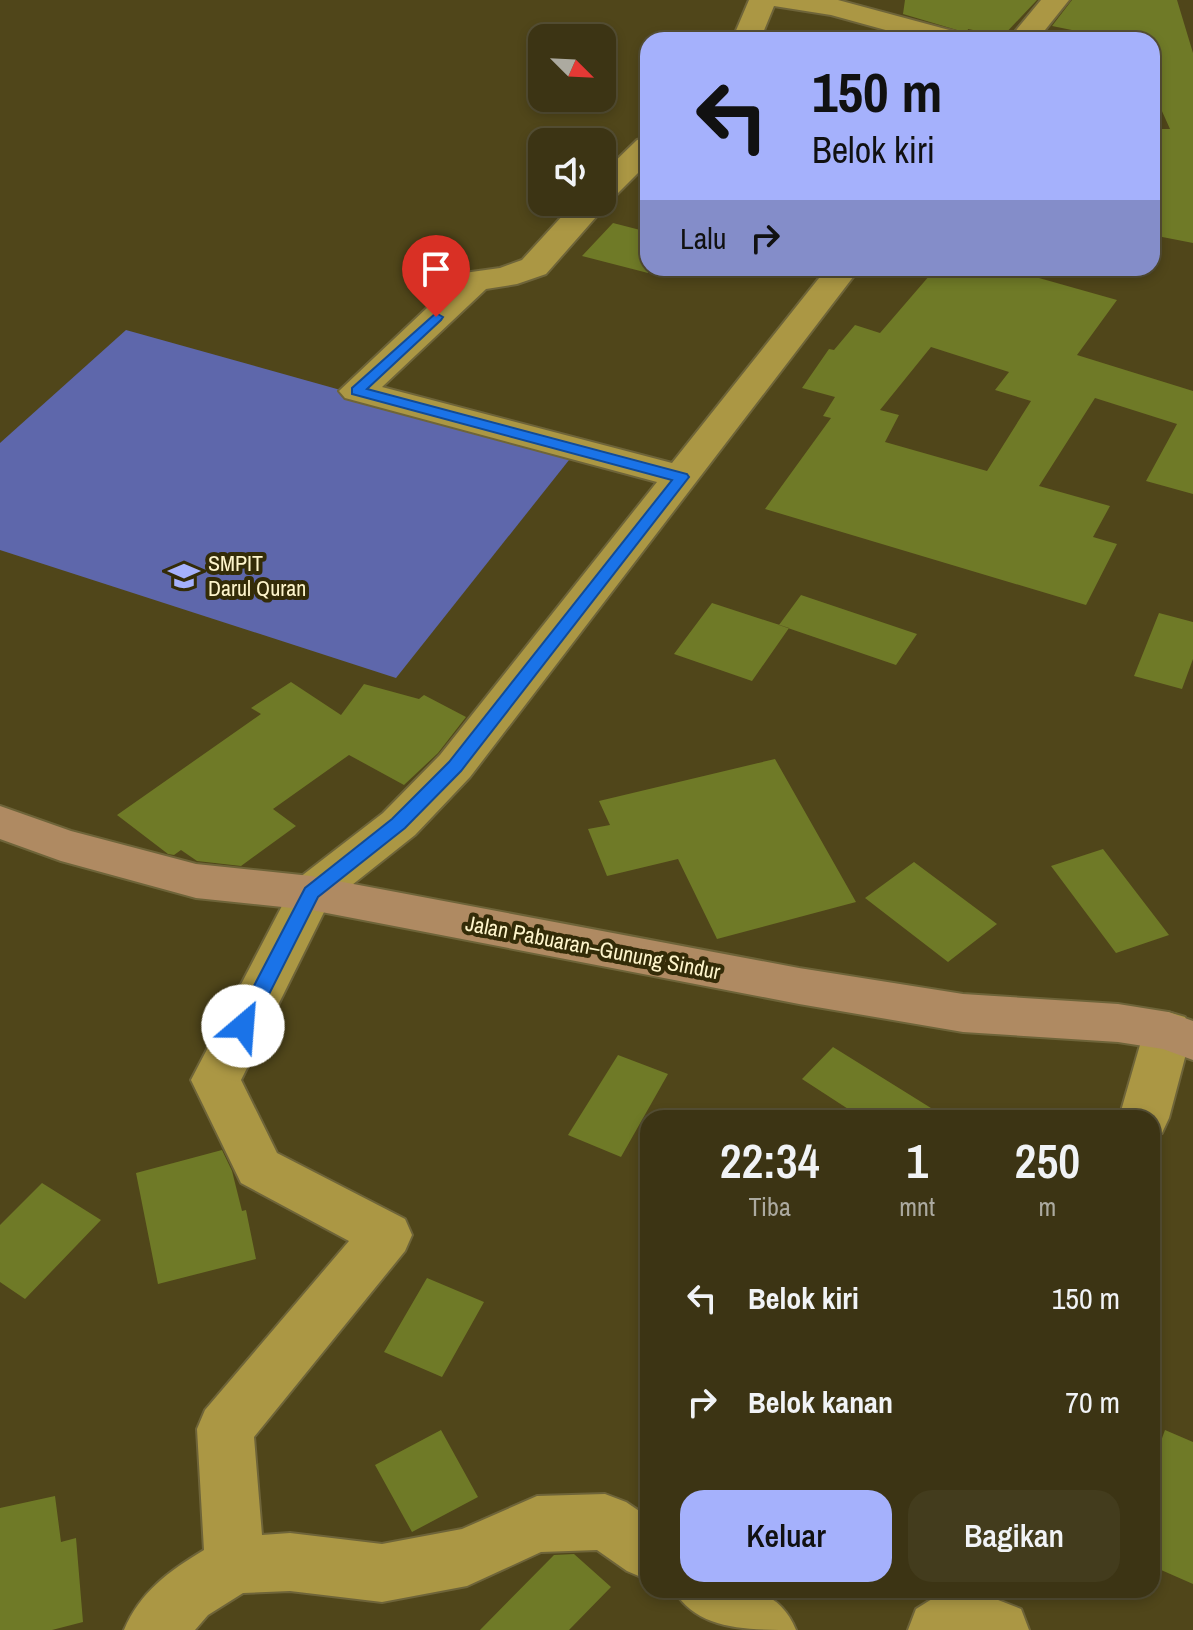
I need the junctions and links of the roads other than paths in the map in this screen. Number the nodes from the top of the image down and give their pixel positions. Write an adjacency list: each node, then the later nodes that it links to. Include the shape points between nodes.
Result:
1 (763, 0): 4 (street)
2 (782, 0): 5 (street, via 833,7)
3 (1055, 0): 6 (street)
4 (749, 32)
5 (925, 32)
6 (1029, 32)
7 (640, 154): 8 (street)
8 (616, 177)
9 (580, 216): 11 (street, via 534,267 476,280 357,391)
10 (838, 276): 11 (street)
11 (681, 477): 13 (street, via 455,766 399,824)
12 (0, 822): 13 (street, Jalan Pabuaran–Gunung Sindur, via 61,845 196,881)
13 (311, 893): 14 (street, Jalan Pabuaran–Gunung Sindur, via 884,1001 963,1013 1118,1023); 17 (street, via 216,1080 259,1168 386,1235 225,1429)
14 (1181, 1036): 15 (street)
15 (1148, 1110)
16 (640, 1546): 17 (street, via 605,1522 537,1524 467,1557 382,1573 290,1562)
17 (235, 1565): 19 (street, via 187,1594)
18 (716, 1598): 20 (street)
19 (154, 1630)
20 (766, 1630)

